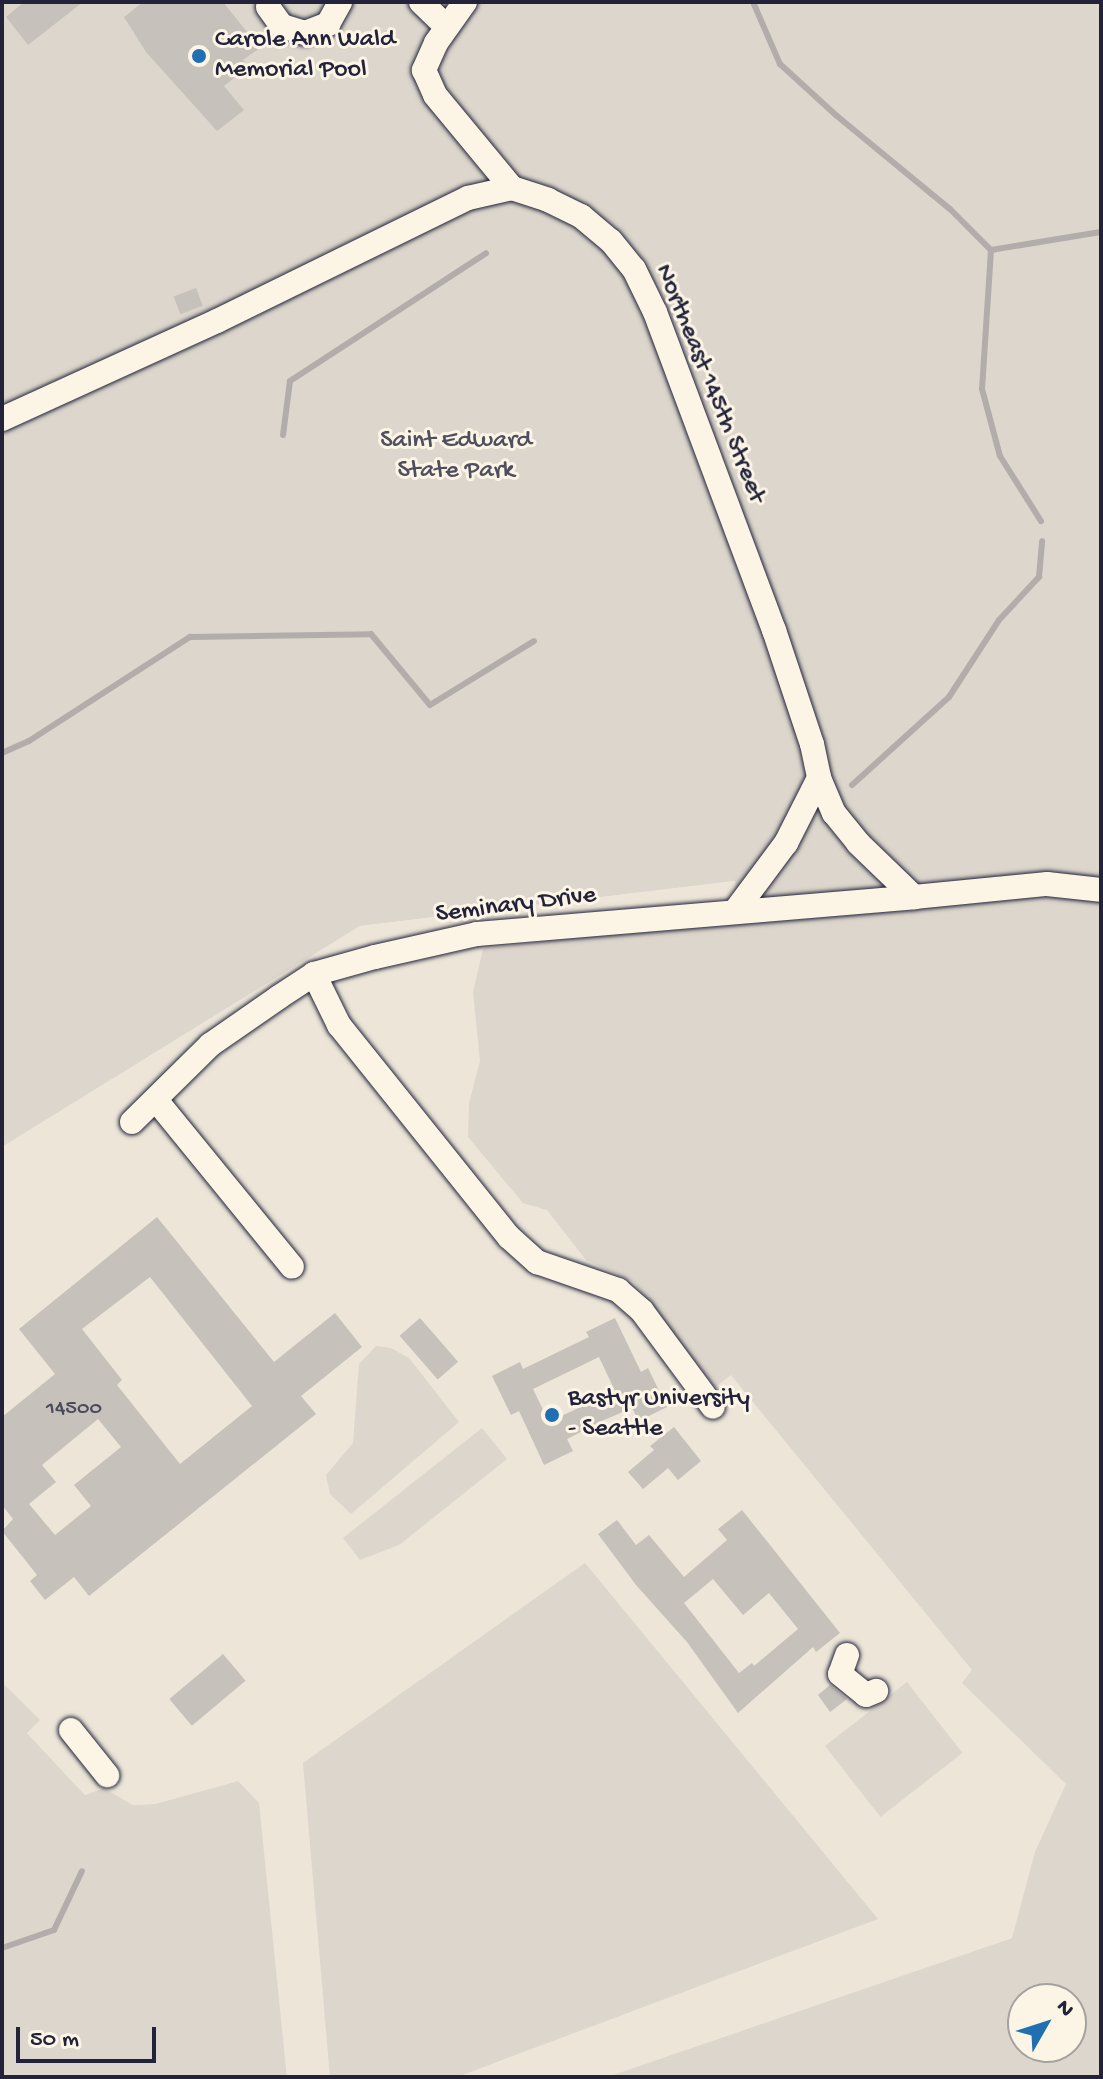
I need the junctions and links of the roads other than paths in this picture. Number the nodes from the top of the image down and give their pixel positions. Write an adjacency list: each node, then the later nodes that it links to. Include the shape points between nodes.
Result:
1 (340, 2): 4 (street, via 328,24 305,33 282,26)
2 (421, 2): 5 (street)
3 (465, 2): 5 (street)
4 (268, 7)
5 (447, 27): 6 (street, via 424,70 435,95)
6 (512, 188): 7 (street, via 468,198 421,219 217,321); 8 (street, Northeast 145th Street, via 581,216 634,269 661,327 769,616)
7 (2, 419)
8 (819, 778): 10 (street, Northeast 145th Street, via 834,813); 11 (street, via 786,843)
9 (1101, 890): 10 (street, via 1047,884)
10 (914, 897): 11 (street, Seminary Drive)
11 (736, 910): 12 (street, Seminary Drive, via 477,934)
12 (314, 974): 13 (street, Seminary Drive, via 210,1045); 16 (street, via 339,1025 509,1237 537,1262 618,1290 642,1311)
13 (156, 1100): 14 (street, Seminary Drive); 15 (street)
14 (132, 1122)
15 (292, 1267)
16 (713, 1407)
17 (847, 1655): 18 (street, via 840,1674 866,1695)
18 (876, 1691)
19 (71, 1730): 20 (street)
20 (107, 1775)

